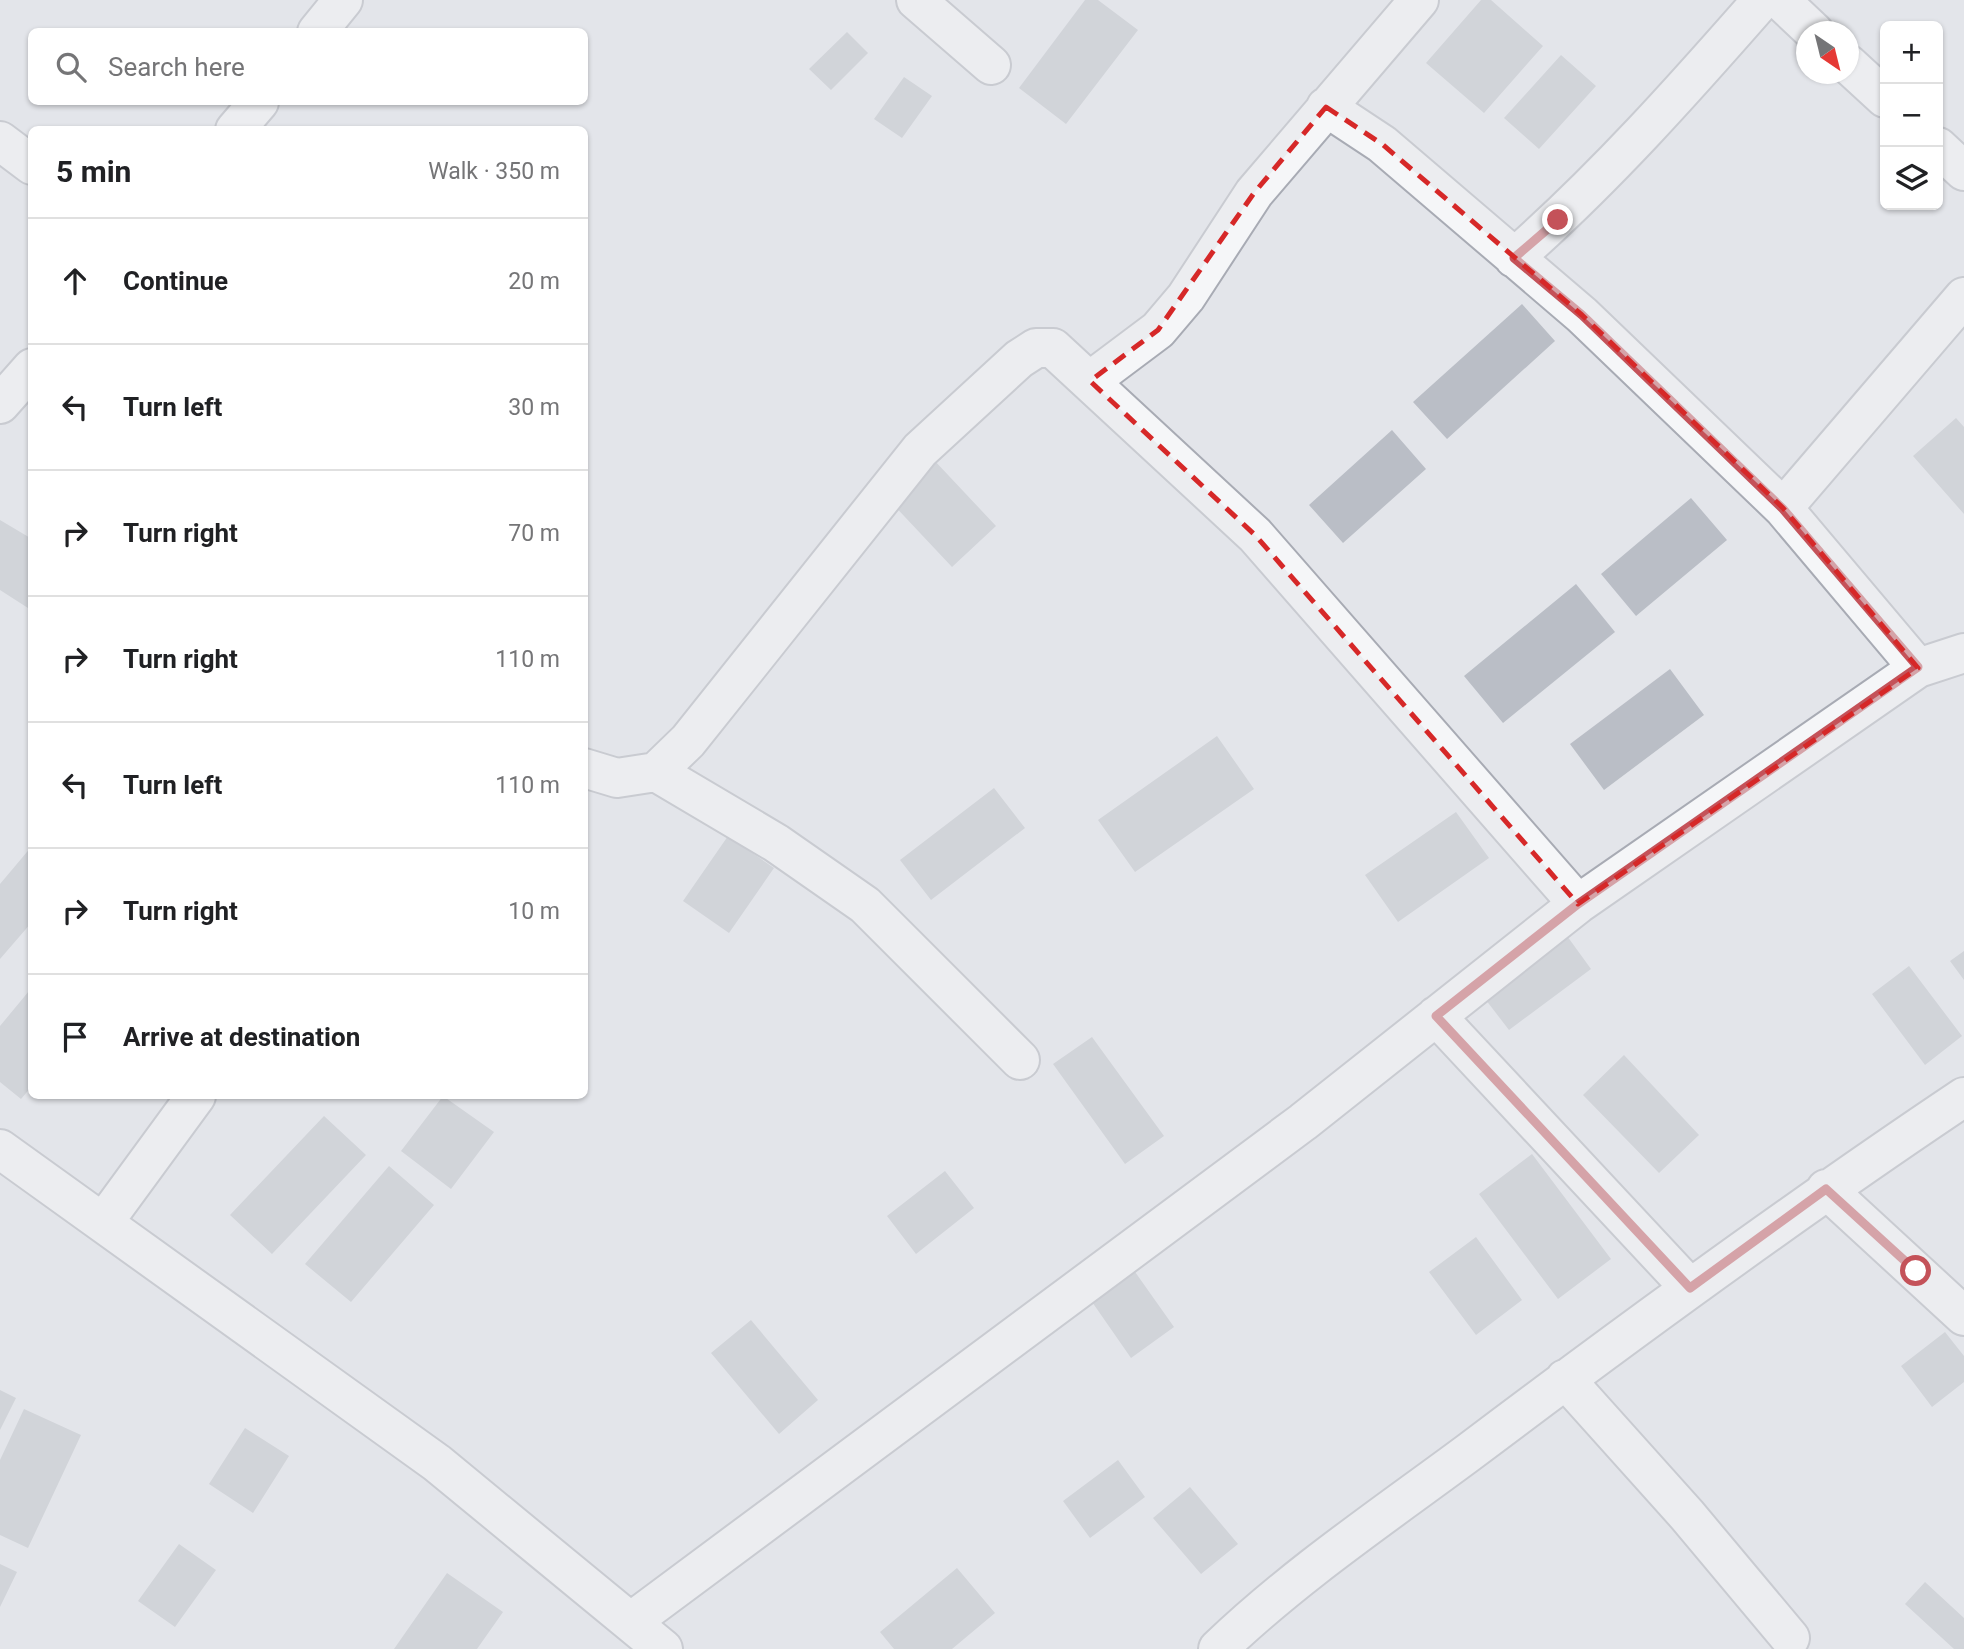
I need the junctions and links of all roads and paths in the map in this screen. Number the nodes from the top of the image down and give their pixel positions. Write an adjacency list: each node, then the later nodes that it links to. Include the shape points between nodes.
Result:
1 (344, 0): 7 (street)
2 (916, 0): 8 (street)
3 (1419, 0): 12 (street)
4 (1762, 0): 18 (street, via 1558,220)
5 (1780, 0): 6 (street)
6 (1802, 21)
7 (320, 28)
8 (991, 65)
9 (1859, 73): 10 (street)
10 (1880, 93)
11 (256, 105): 13 (street)
12 (1326, 107): 18 (street, via 1382,144); 21 (street, via 1254,193 1158,330)
13 (238, 126)
14 (0, 142): 16 (street)
15 (1943, 152): 17 (street)
16 (28, 162)
17 (1964, 172)
18 (1514, 258): 23 (street, via 1582,315)
19 (1964, 297): 23 (street)
20 (28, 372): 22 (street)
21 (1090, 381): 27 (street, via 1054,348 1036,348 1019,359 920,450 688,741); 28 (street, via 1255,535)
22 (0, 404)
23 (1783, 509): 25 (street)
24 (1964, 653): 25 (street)
25 (1918, 667): 28 (street)
26 (588, 769): 27 (street, via 618,778)
27 (656, 772): 30 (street, via 776,844 865,905)
28 (1578, 904): 29 (street)
29 (1436, 1016): 36 (street); 39 (street, via 1303,1122)
30 (1020, 1060)
31 (1964, 1097): 34 (street)
32 (194, 1099): 35 (street)
33 (0, 1149): 35 (street)
34 (1826, 1189): 36 (street); 37 (street)
35 (103, 1223): 39 (street, via 437,1464)
36 (1690, 1288): 38 (street)
37 (1964, 1316)
38 (1565, 1379): 40 (street); 42 (street, via 1279,1594)
39 (632, 1621): 41 (street)
40 (1790, 1638)
41 (663, 1649)
42 (1217, 1649)

